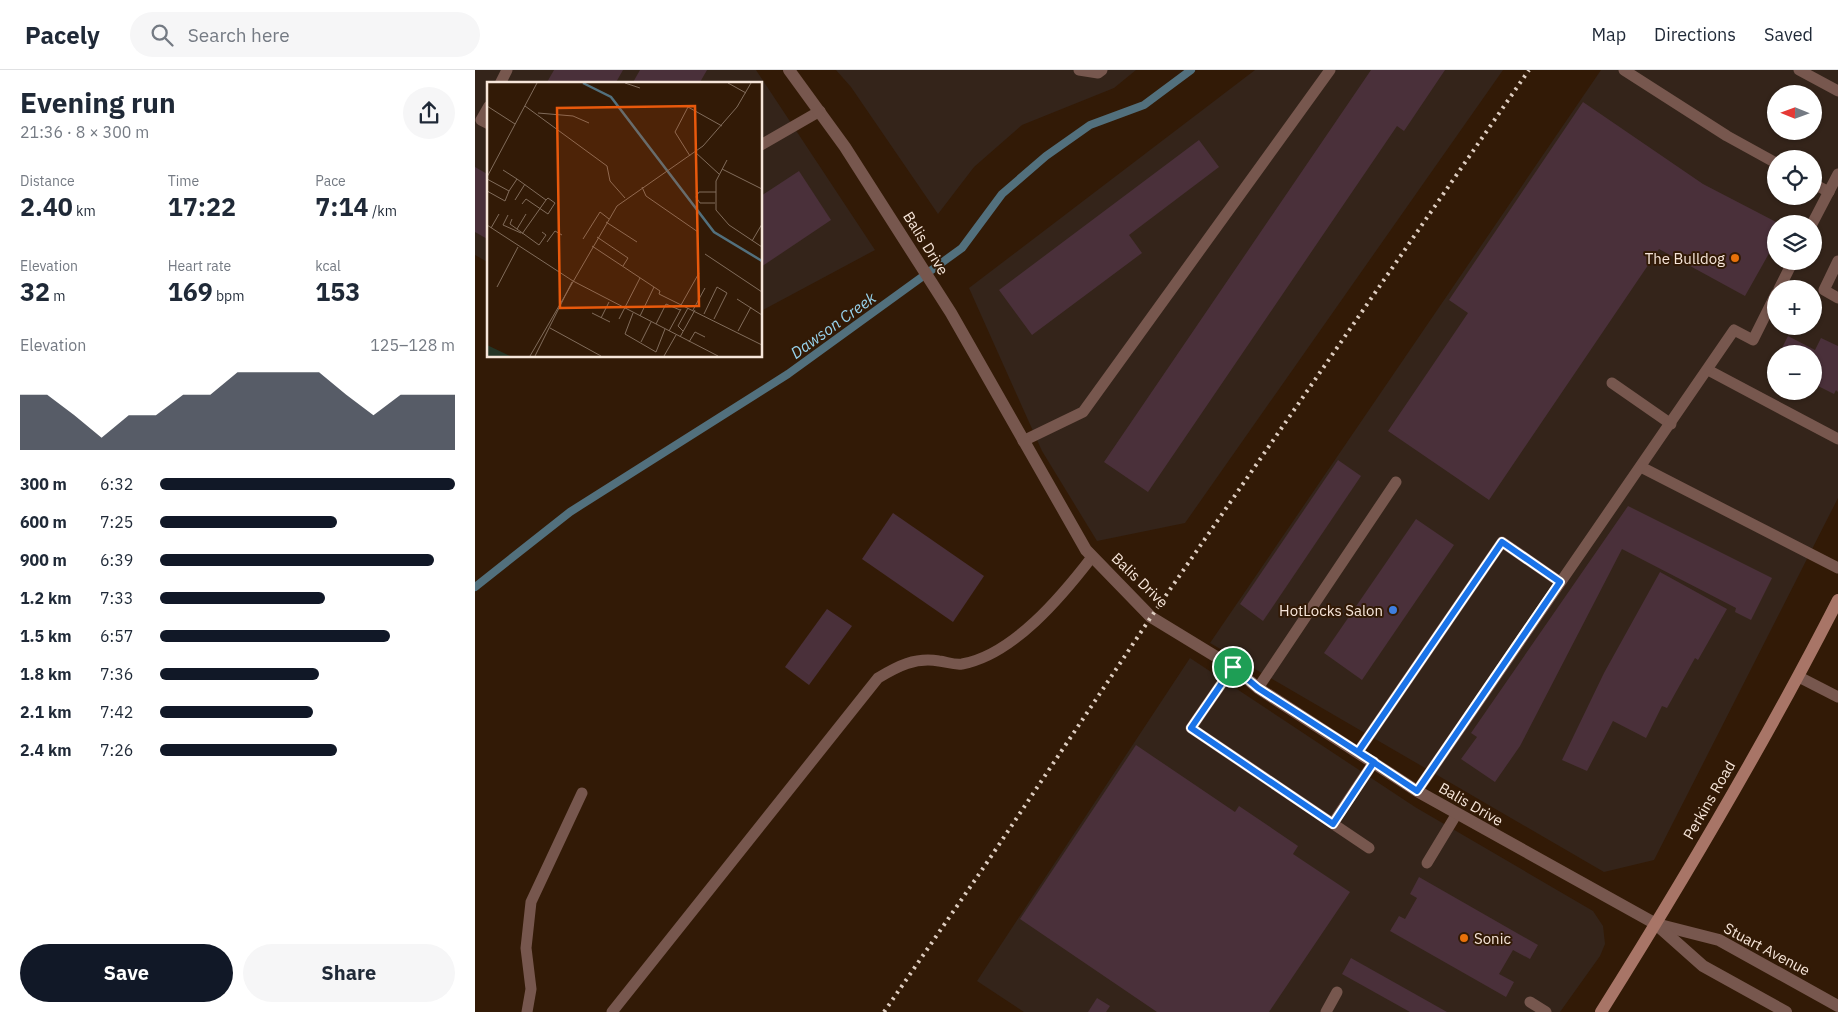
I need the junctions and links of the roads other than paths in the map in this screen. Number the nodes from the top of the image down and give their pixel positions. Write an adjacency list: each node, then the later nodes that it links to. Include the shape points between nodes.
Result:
1 (507, 70): 8 (lane)
2 (1079, 70): 3 (lane, via 1098,73)
3 (1102, 70)
4 (1330, 70): 26 (lane, via 1083,412)
5 (1624, 70): 14 (lane)
6 (1799, 70): 9 (lane)
7 (792, 72): 11 (street, Balis Drive)
8 (501, 82)
9 (1838, 91)
10 (487, 110): 12 (lane, via 481,120)
11 (820, 111): 13 (lane); 26 (street, Balis Drive, via 951,314)
12 (487, 123)
13 (763, 144)
14 (1767, 158)
15 (1838, 175): 17 (lane)
16 (1822, 188): 17 (lane)
17 (1829, 192): 18 (lane)
18 (1817, 215)
19 (1838, 261): 20 (lane, via 1824,290)
20 (1838, 298)
21 (1767, 312): 22 (lane, via 1753,340 1735,330)
22 (1709, 370): 24 (lane); 25 (lane)
23 (1612, 383): 24 (lane)
24 (1671, 424): 27 (lane)
25 (1838, 439)
26 (1023, 441): 29 (street, Balis Drive)
27 (1641, 467): 30 (lane); 31 (lane)
28 (1396, 482): 35 (lane)
29 (1093, 557): 33 (street, Balis Drive, via 1151,616); 50 (lane, via 1060,599 1022,632 981,660 959,665 937,660 903,663 878,678)
30 (1838, 568)
31 (1560, 582): 37 (lane, via 1502,542); 39 (lane)
32 (1838, 600): 34 (main road, Perkins Road)
33 (1233, 667): 35 (street, Balis Drive); 42 (lane, via 1191,728)
34 (1799, 677): 36 (lane); 45 (main road, Perkins Road)
35 (1258, 688): 37 (street, Balis Drive)
36 (1838, 698)
37 (1358, 752): 38 (street, Balis Drive)
38 (1374, 762): 39 (street, Balis Drive); 42 (lane)
39 (1417, 791): 41 (street, Balis Drive)
40 (582, 793): 49 (lane, via 531,902 526,948 531,990)
41 (1456, 815): 44 (lane); 45 (street, Balis Drive)
42 (1333, 824): 43 (lane)
43 (1369, 848)
44 (1427, 863)
45 (1656, 924): 48 (street, Stuart Avenue, via 1719,940); 53 (main road, Perkins Road); 54 (street, via 1703,966)
46 (1337, 992): 51 (lane)
47 (1530, 1002): 52 (lane)
48 (1838, 1006)
49 (527, 1012)
50 (612, 1012)
51 (1325, 1012)
52 (1546, 1012)
53 (1601, 1012)
54 (1786, 1012)

